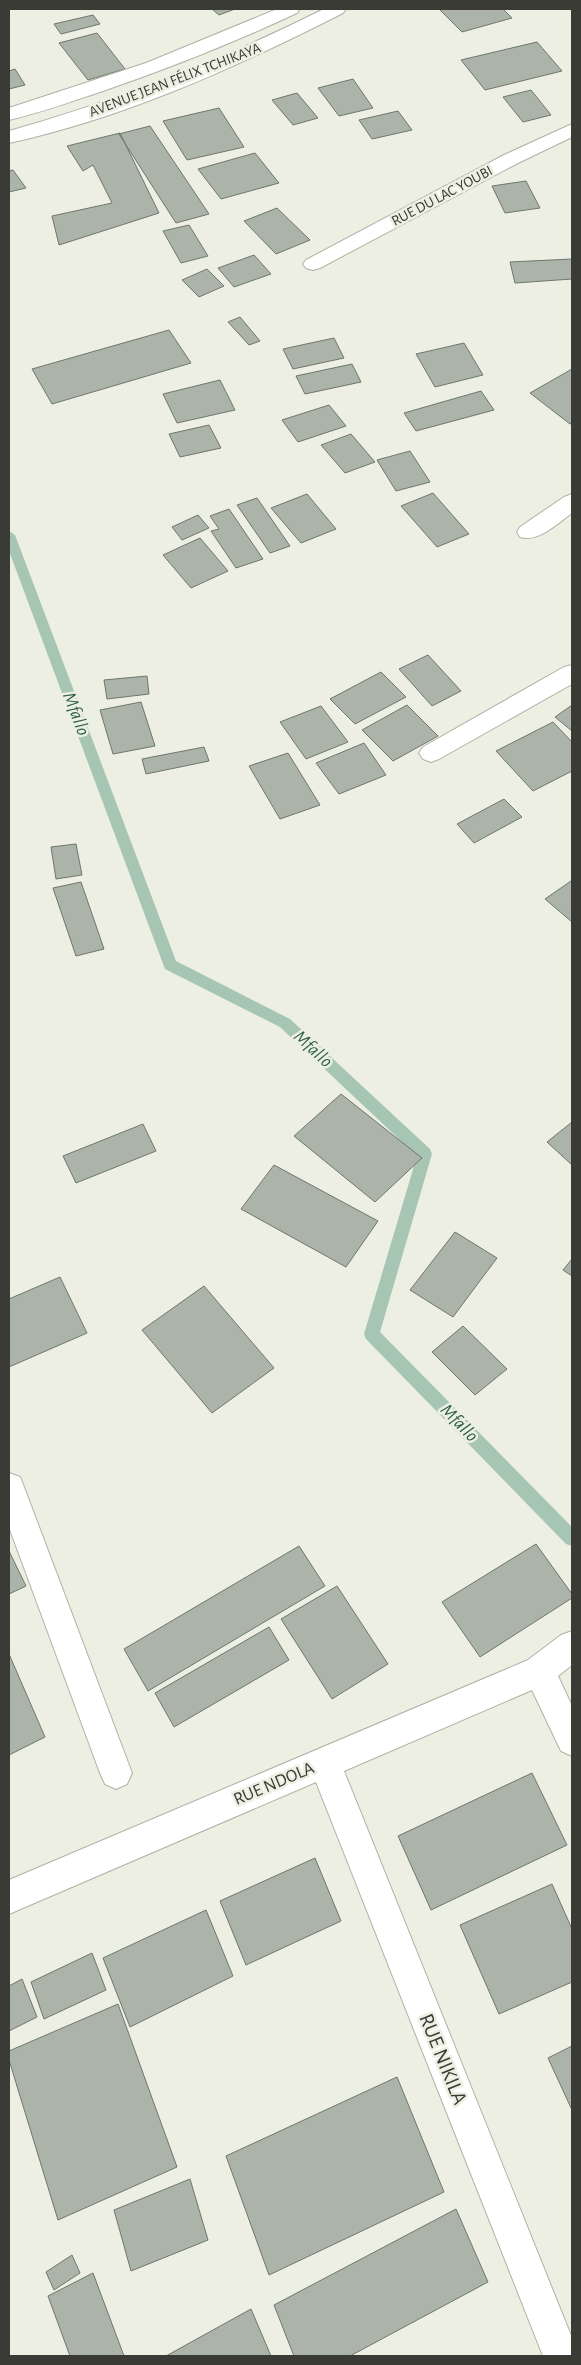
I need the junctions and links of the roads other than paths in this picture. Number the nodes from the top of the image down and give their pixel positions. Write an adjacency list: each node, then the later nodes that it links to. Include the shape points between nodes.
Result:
1 (292, 9): 3 (street, AVENUE JEAN FÉLIX TCHIKAYA, via 183,57 86,92)
2 (336, 9): 5 (street, AVENUE JEAN FÉLIX TCHIKAYA, via 281,39 194,74 104,109)
3 (9, 114)
4 (572, 130): 6 (street, RUE DU LAC YOUBI)
5 (9, 137)
6 (313, 264)
7 (572, 502): 8 (street)
8 (528, 532)
9 (572, 673): 10 (street)
10 (430, 753)
11 (9, 1487): 16 (street)
12 (572, 1646): 13 (street, RUE NDOLA)
13 (539, 1671): 14 (street); 15 (street, RUE NDOLA)
14 (572, 1740)
15 (324, 1762): 17 (street, RUE NDOLA); 18 (street, RUE NIKILA)
16 (116, 1773)
17 (9, 1897)
18 (561, 2356)

